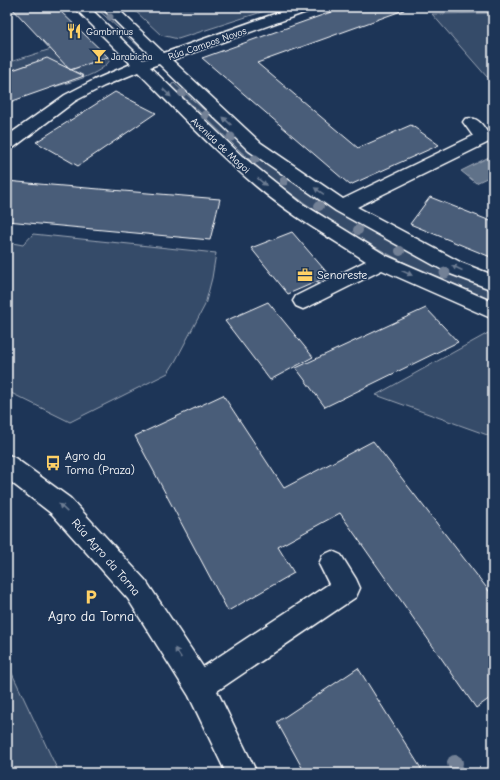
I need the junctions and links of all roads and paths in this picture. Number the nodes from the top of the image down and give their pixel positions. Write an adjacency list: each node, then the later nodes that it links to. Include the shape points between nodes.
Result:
1 (81, 7): 5 (street, Avenida de Magoi)
2 (108, 7): 4 (street, Avenida de Magoi)
3 (307, 7): 4 (street, Rúa Campos Novos)
4 (162, 58): 5 (street, Rúa Campos Novos); 8 (street, Avenida de Magoi, one-way to 4, via 255,147)
5 (140, 66): 7 (street, Rúa Campos Novos, via 70,98); 9 (street, Avenida de Magoi, one-way to 9, via 263,183 295,207)
6 (471, 122): 8 (street, via 483,138)
7 (7, 144)
8 (342, 207): 10 (street, Avenida de Magoi, one-way to 8, via 455,268)
9 (380, 261): 11 (street); 12 (street, Avenida de Magoi, one-way to 12)
10 (493, 283)
11 (303, 302)
12 (493, 311)
13 (7, 466): 15 (street, Rúa Agro da Torna, one-way to 13, via 137,590 61,506)
14 (332, 564): 15 (street, via 347,588)
15 (199, 686): 16 (street, Rúa Agro da Torna)
16 (242, 773)

